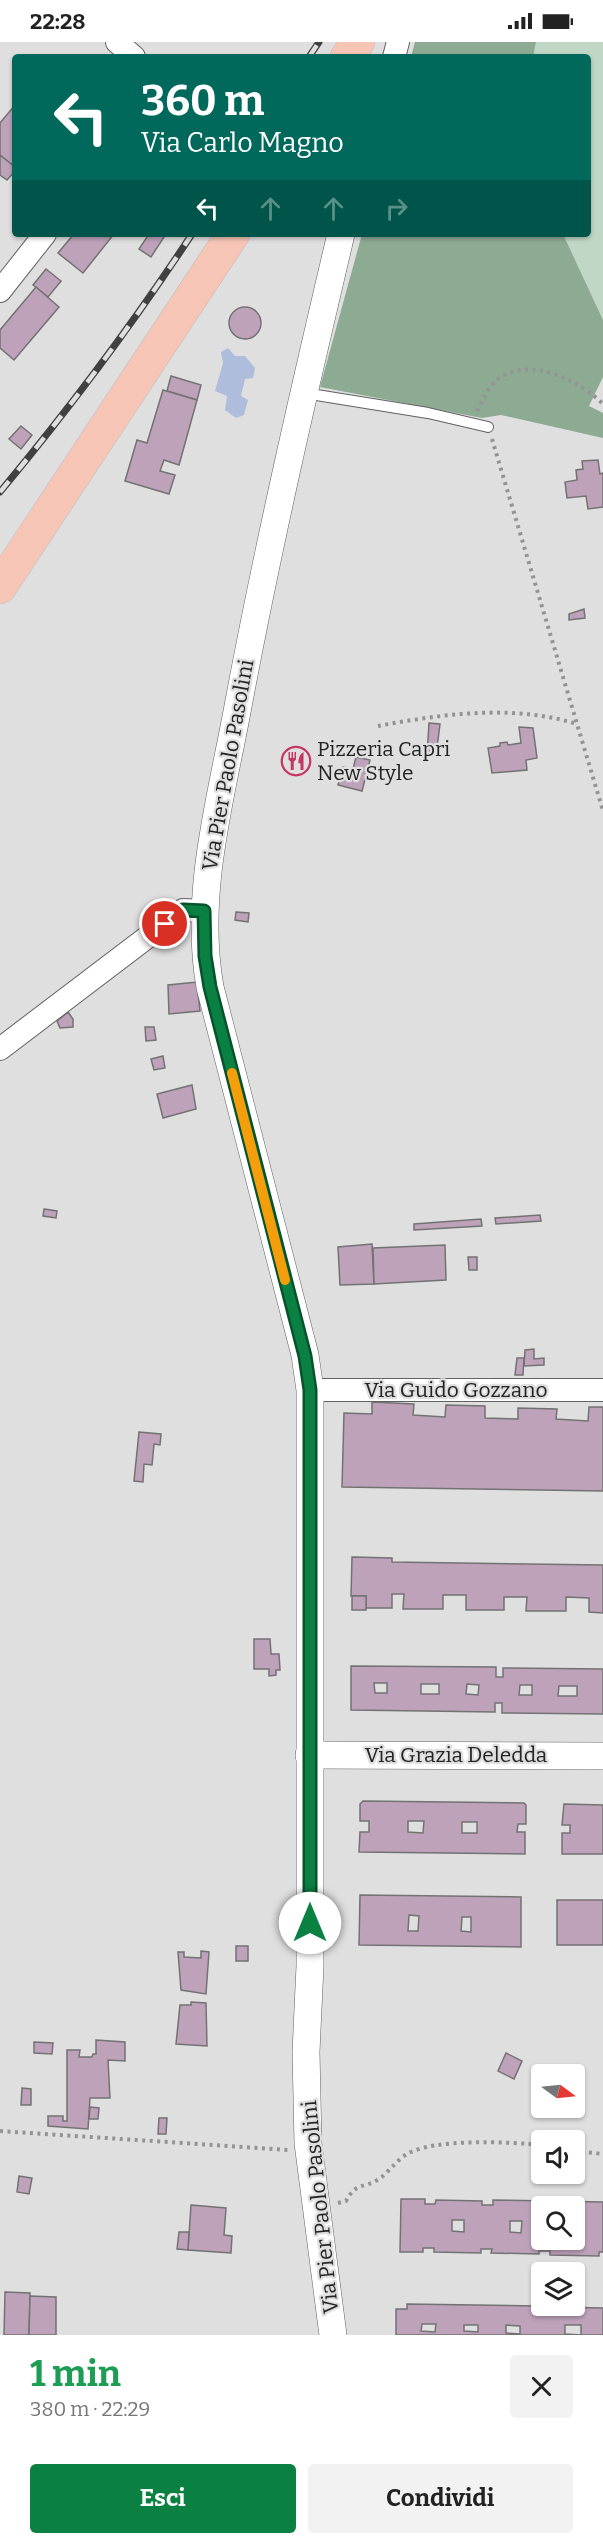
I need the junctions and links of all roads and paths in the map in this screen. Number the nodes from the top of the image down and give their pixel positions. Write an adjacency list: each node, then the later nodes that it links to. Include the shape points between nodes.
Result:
1 (117, 42): 2 (street)
2 (131, 54)
3 (43, 237): 6 (street)
4 (231, 237): 11 (main road)
5 (340, 237): 7 (street, Via Pier Paolo Pasolini)
6 (0, 291)
7 (304, 393): 9 (lane); 15 (street, Via Pier Paolo Pasolini, via 245,669 212,844)
8 (603, 404): 9 (path, via 582,386 550,374 522,370 501,377 490,387 479,410)
9 (466, 421): 10 (lane)
10 (488, 427): 12 (path)
11 (0, 586)
12 (577, 724): 13 (path, via 505,712); 14 (path)
13 (378, 726)
14 (603, 811)
15 (204, 911): 16 (street, via 183,910); 17 (street, Via Pier Paolo Pasolini, via 210,987 305,1356)
16 (0, 1049)
17 (310, 1390): 18 (street, Via Guido Gozzano); 19 (street, Via Pier Paolo Pasolini)
18 (603, 1390)
19 (309, 1755): 20 (street, Via Grazia Deledda); 22 (street, Via Pier Paolo Pasolini)
20 (603, 1756)
21 (0, 2131): 22 (path, via 282,2151 297,2149)
22 (308, 2142): 26 (street, Via Pier Paolo Pasolini)
23 (531, 2144): 26 (path, via 498,2141 430,2146 407,2154 378,2180 357,2187 346,2201)
24 (585, 2152): 25 (path)
25 (603, 2154)
26 (317, 2206): 27 (street, Via Pier Paolo Pasolini)
27 (333, 2335)

